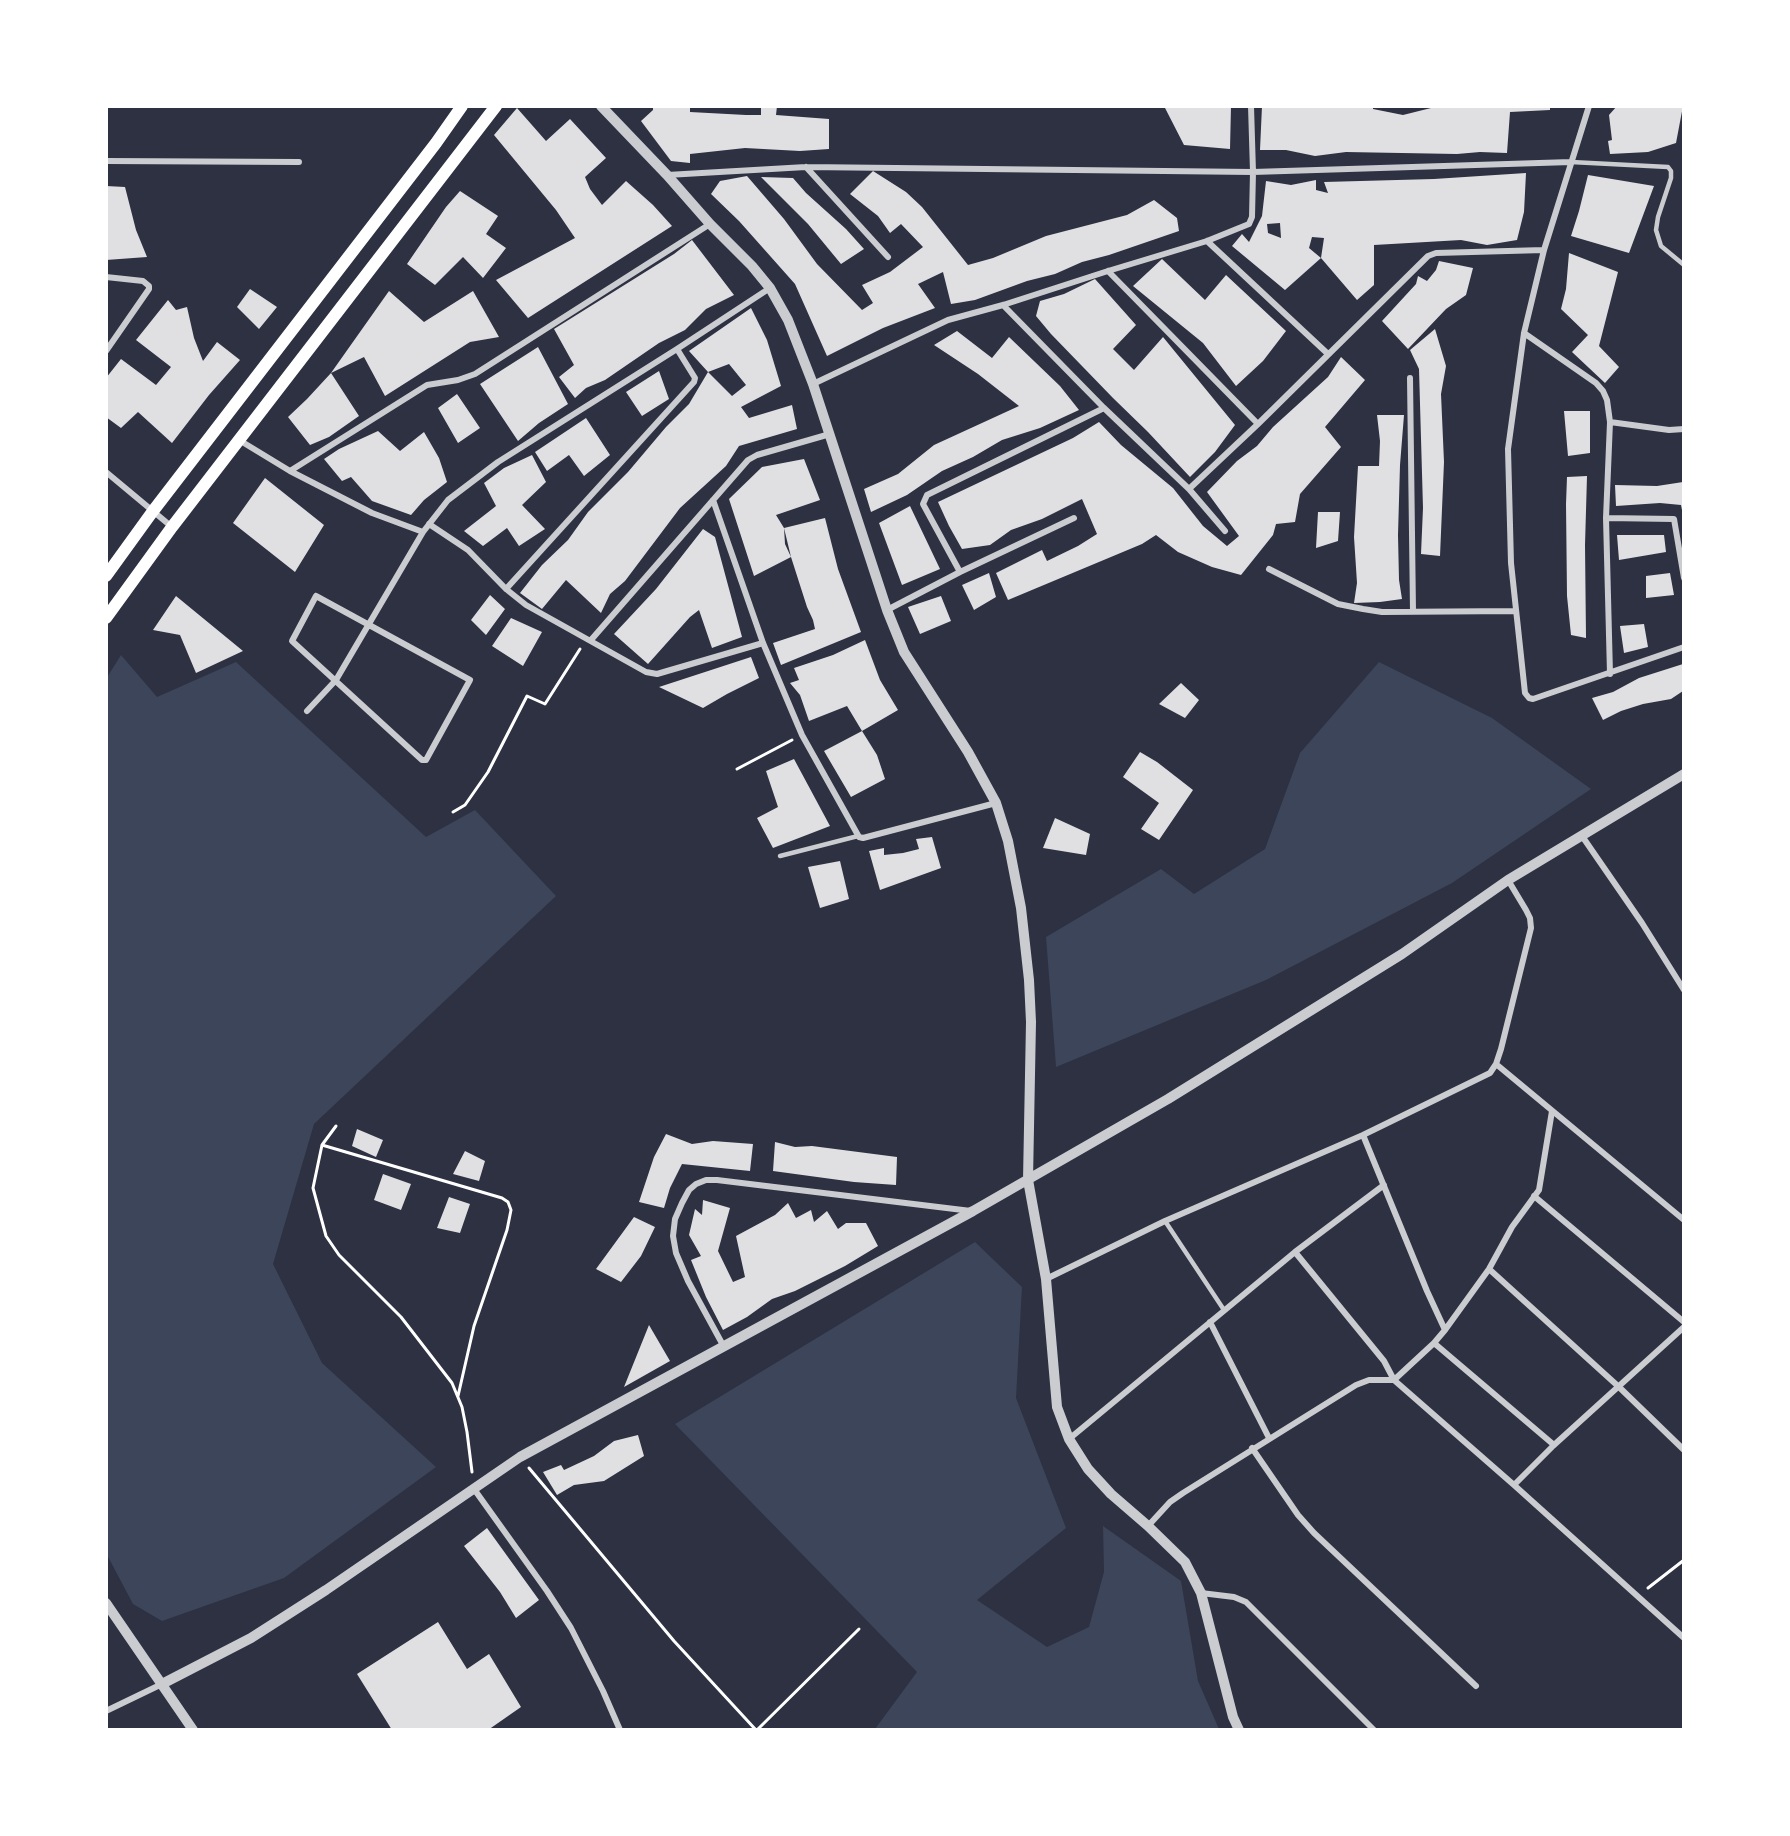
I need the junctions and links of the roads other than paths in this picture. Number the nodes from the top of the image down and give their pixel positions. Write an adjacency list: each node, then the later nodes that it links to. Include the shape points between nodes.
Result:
1 (462, 106): 37 (main road)
2 (496, 106): 32 (main road)
3 (601, 106): 11 (street)
4 (1251, 106): 10 (street)
5 (1589, 106): 8 (street)
6 (106, 161): 7 (street)
7 (299, 162)
8 (1571, 162): 10 (street); 14 (street); 16 (lane, via 1668,167 1671,178 1656,230 1661,246)
9 (806, 167): 10 (street); 11 (street); 15 (street)
10 (1253, 172): 13 (street, via 1251,221)
11 (667, 175): 12 (street)
12 (710, 224): 19 (street); 33 (street, via 475,374 427,385)
13 (1207, 241): 17 (street); 24 (street)
14 (1544, 250): 21 (street); 24 (street, via 1428,256)
15 (888, 257)
16 (1683, 265)
17 (1108, 271): 20 (street); 29 (street)
18 (106, 277): 23 (street, via 142,281 149,286)
19 (770, 288): 22 (street); 26 (street, via 788,320)
20 (1003, 305): 26 (street, via 948,320); 27 (street)
21 (1524, 333): 28 (street, via 1596,383 1603,391); 50 (street, via 1508,449)
22 (677, 349): 40 (street, via 498,462 448,500); 48 (street, via 694,382)
23 (106, 351)
24 (1328, 354): 29 (street)
25 (1410, 378): 51 (street)
26 (813, 384): 31 (street)
27 (1104, 408): 35 (street); 45 (street, via 927,495 923,504)
28 (1610, 422): 30 (street); 39 (street)
29 (1258, 424): 35 (street)
30 (1683, 429)
31 (830, 434): 36 (street, via 748,460); 49 (street)
32 (238, 440): 33 (street); 41 (main road)
33 (290, 471): 43 (street, via 372,513)
34 (106, 472): 37 (street)
35 (1189, 489): 42 (street)
36 (713, 500): 54 (street); 55 (street)
37 (153, 511): 41 (street); 46 (main road)
38 (1074, 518): 45 (street)
39 (1606, 518): 47 (street, via 1674,519); 57 (street)
40 (429, 524): 43 (street); 48 (street, via 468,550)
41 (172, 527): 52 (main road)
42 (1225, 531)
43 (423, 532): 53 (street)
44 (1269, 569): 51 (street, via 1338,604 1382,612)
45 (960, 572): 49 (street)
46 (106, 576)
47 (1683, 578)
48 (506, 589): 54 (street)
49 (887, 610): 61 (street, via 904,652)
50 (1516, 611): 51 (street); 57 (street, via 1528,698)
51 (1413, 612)
52 (106, 618)
53 (370, 624): 58 (street); 58 (street, via 316,596 291,640); 58 (street, via 471,682 426,760)
54 (591, 640): 55 (street, via 651,674)
55 (763, 643): 62 (street, via 802,735)
56 (1683, 647): 57 (street)
57 (1610, 674)
58 (336, 680): 59 (street)
59 (307, 711)
60 (1683, 774): 63 (street)
61 (996, 803): 62 (street); 70 (street, via 1021,908 1029,980)
62 (858, 836): 64 (lane)
63 (1582, 836): 65 (street); 66 (street)
64 (780, 856)
65 (1508, 880): 67 (street, via 1530,918 1531,928); 70 (street, via 1402,954 1168,1099)
66 (1683, 990)
67 (1496, 1064): 68 (street); 69 (street, via 1481,1078)
68 (1552, 1111): 72 (street, via 1541,1185); 74 (street)
69 (1363, 1135): 71 (street); 75 (street)
70 (1028, 1180): 73 (street); 78 (street)
71 (1384, 1185): 76 (street); 83 (street)
72 (1534, 1196): 77 (street); 81 (street)
73 (973, 1211): 85 (street); 85 (street, via 717,1180 696,1184 682,1203 673,1236 688,1281)
74 (1683, 1220)
75 (1165, 1221): 78 (street); 79 (lane)
76 (1295, 1252): 79 (street); 86 (street, via 1384,1361)
77 (1489, 1269): 83 (street); 87 (street)
78 (1046, 1280): 89 (street, via 1057,1407)
79 (1224, 1310): 80 (street)
80 (1210, 1322): 88 (street); 89 (street)
81 (1683, 1322)
82 (1683, 1327): 87 (street)
83 (1446, 1330): 84 (street)
84 (1434, 1343): 86 (street); 90 (street)
85 (724, 1347): 94 (street, via 520,1457)
86 (1394, 1380): 88 (street, via 1369,1380 1356,1385); 93 (street)
87 (1618, 1387): 90 (street); 92 (street)
88 (1269, 1438): 91 (street)
89 (1069, 1439): 95 (street, via 1088,1469)
90 (1554, 1445): 93 (street)
91 (1252, 1448): 95 (street, via 1170,1502); 100 (street, via 1314,1533)
92 (1683, 1450)
93 (1514, 1485): 98 (street)
94 (474, 1489): 99 (street, via 251,1638); 103 (street, via 571,1628)
95 (1148, 1526): 96 (street, via 1185,1562)
96 (1201, 1593): 104 (street); 105 (street, via 1245,1602)
97 (106, 1603): 99 (street)
98 (1683, 1638)
99 (162, 1684): 101 (street); 102 (street)
100 (1476, 1686)
101 (106, 1711)
102 (194, 1730)
103 (620, 1730)
104 (1239, 1730)
105 (1374, 1730)

